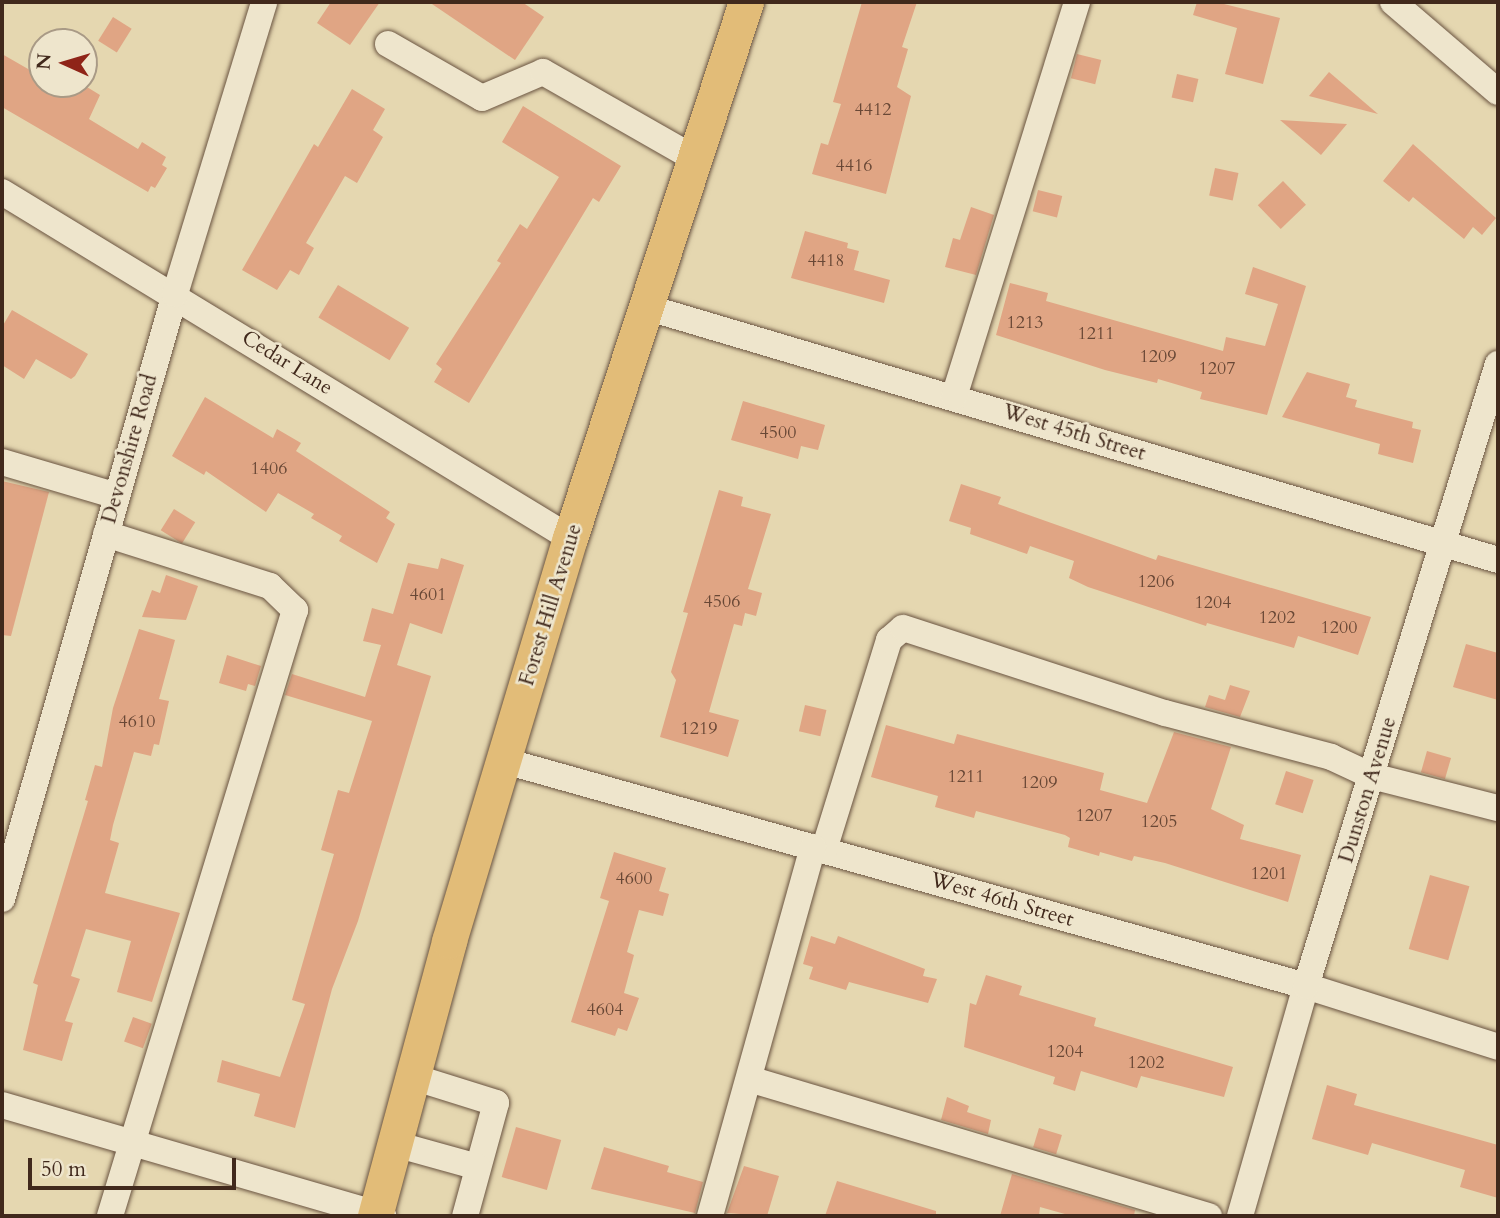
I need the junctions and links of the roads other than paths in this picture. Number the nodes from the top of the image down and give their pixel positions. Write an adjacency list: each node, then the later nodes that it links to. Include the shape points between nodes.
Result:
1 (264, 2): 9 (street, Devonshire Road)
2 (746, 2): 7 (main road, Forest Hill Avenue)
3 (1077, 2): 12 (street)
4 (1392, 2): 6 (street)
5 (388, 44): 7 (street, via 482,98 543,72)
6 (1498, 92)
7 (697, 160): 10 (main road, Forest Hill Avenue)
8 (2, 192): 9 (street, Cedar Lane)
9 (175, 294): 14 (street, Devonshire Road); 16 (street, Cedar Lane)
10 (649, 308): 12 (street, West 45th Street); 16 (main road, Forest Hill Avenue)
11 (1498, 364): 17 (street, Dunston Avenue)
12 (954, 397): 17 (street, West 45th Street)
13 (2, 463): 14 (street)
14 (117, 496): 15 (street, Devonshire Road)
15 (106, 534): 23 (street, Devonshire Road); 29 (street, via 270,586 295,610)
16 (570, 538): 19 (main road, Forest Hill Avenue)
17 (1444, 543): 18 (street, West 45th Street); 20 (street, Dunston Avenue)
18 (1498, 559)
19 (505, 761): 22 (street, West 46th Street); 26 (main road, Forest Hill Avenue)
20 (1373, 776): 21 (street); 22 (street, via 1331,757 1165,713 904,628 889,640); 24 (street, Dunston Avenue)
21 (1498, 808)
22 (819, 849): 24 (street, West 46th Street); 27 (street)
23 (2, 899)
24 (1306, 986): 25 (street, West 46th Street); 37 (street, Dunston Avenue)
25 (1498, 1047)
26 (413, 1077): 30 (main road, Forest Hill Avenue); 31 (street, via 496,1103)
27 (749, 1079): 35 (street); 36 (street)
28 (2, 1105): 29 (street)
29 (131, 1144): 32 (street); 33 (street)
30 (395, 1144): 31 (street); 33 (main road, Forest Hill Avenue)
31 (478, 1167): 34 (street)
32 (110, 1216)
33 (377, 1216)
34 (465, 1216)
35 (710, 1216)
36 (1209, 1216)
37 (1240, 1216)

